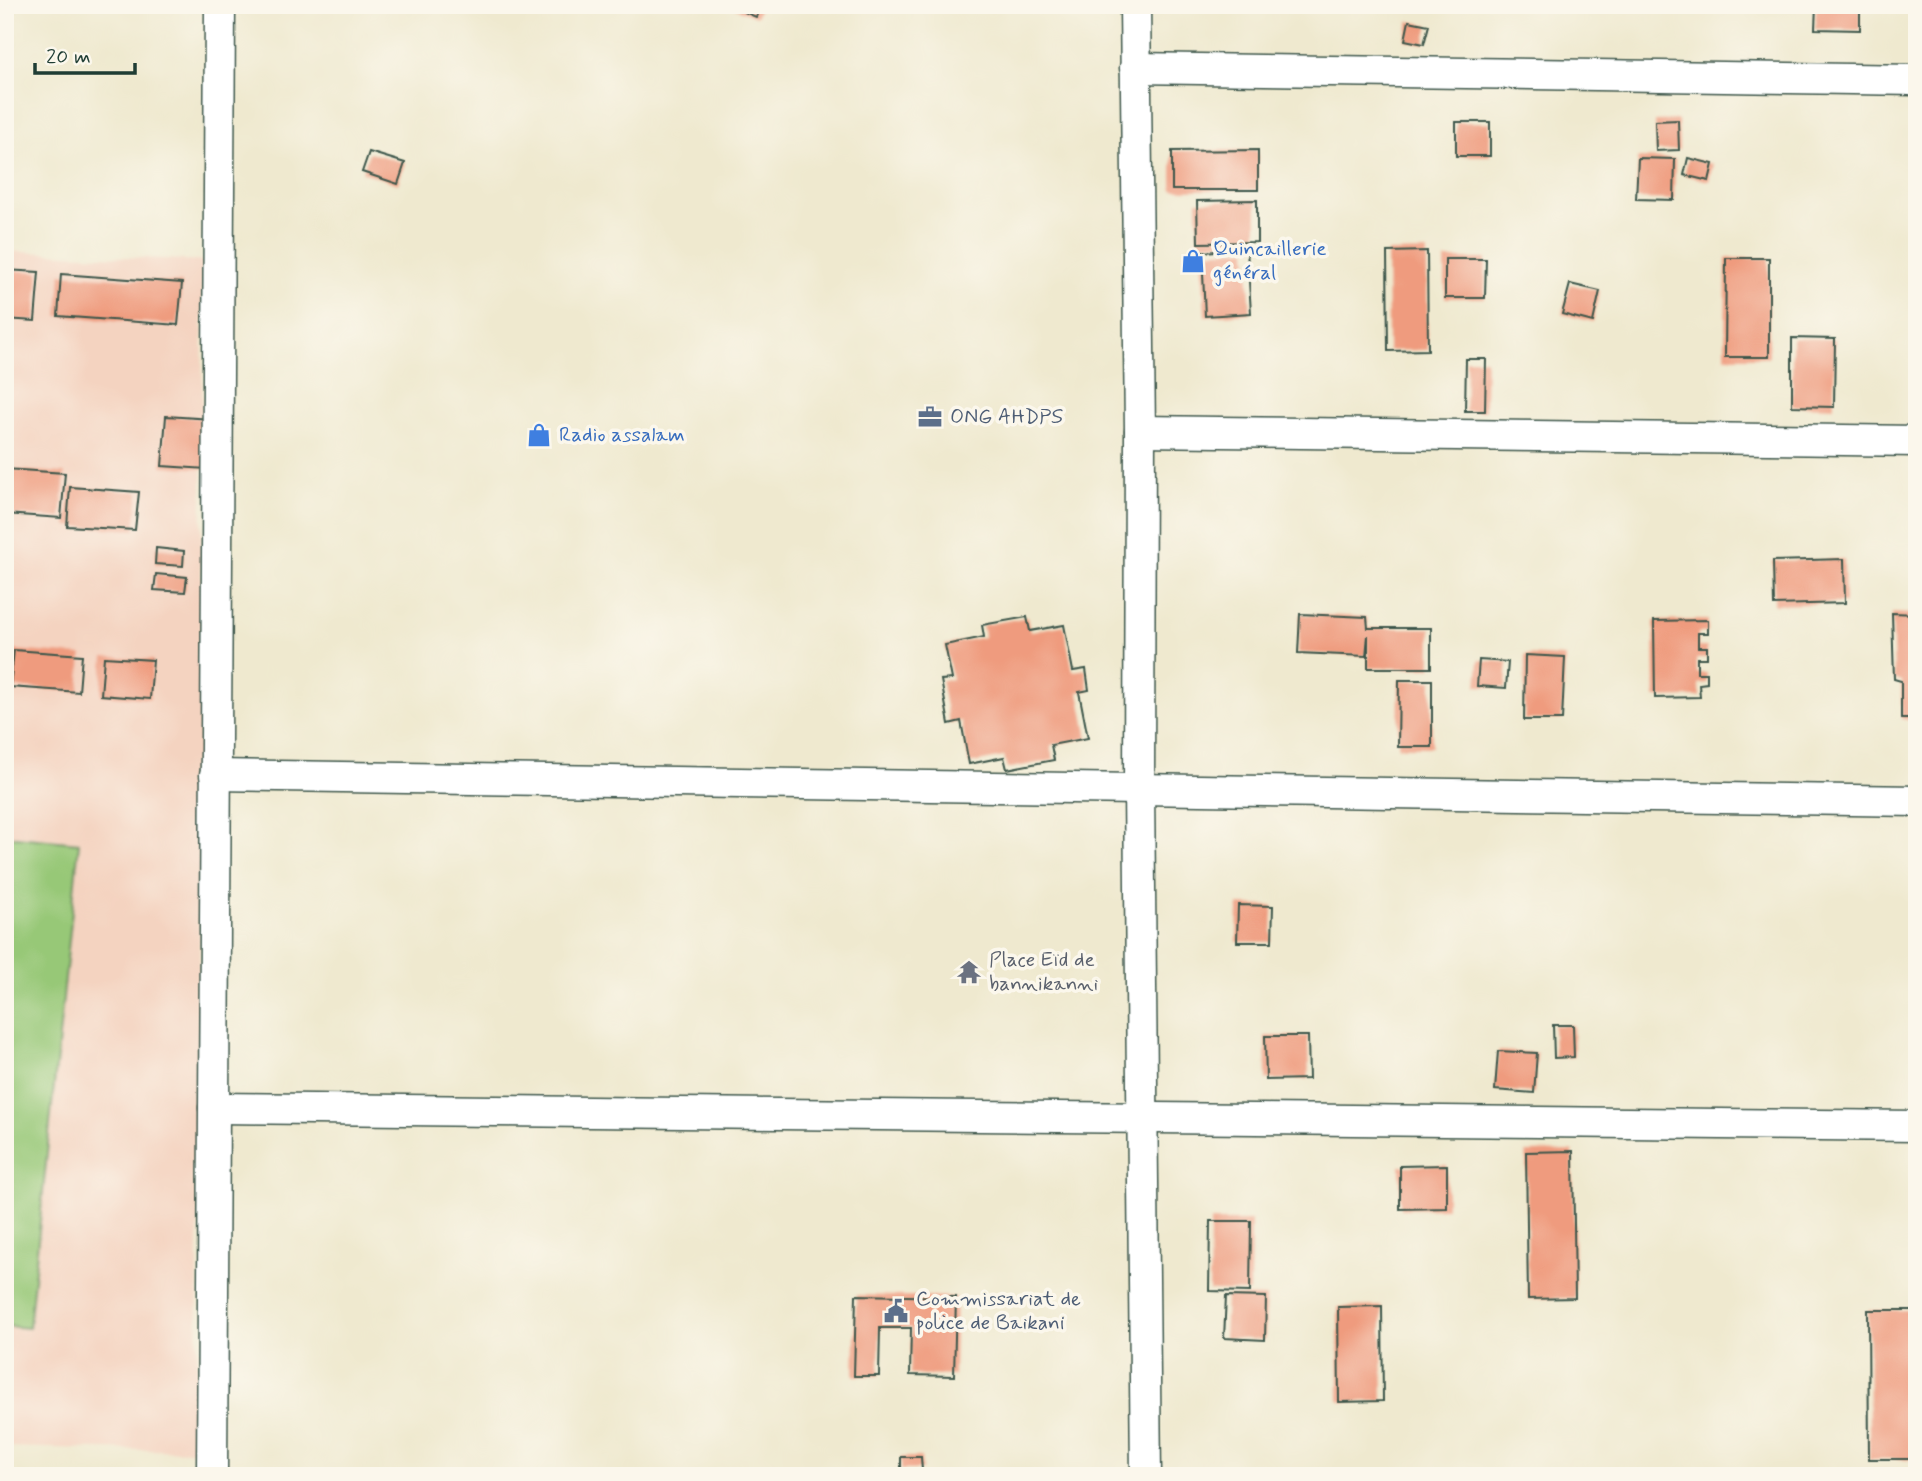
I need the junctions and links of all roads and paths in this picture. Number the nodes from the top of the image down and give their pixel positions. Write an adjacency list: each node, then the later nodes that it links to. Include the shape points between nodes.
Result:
1 (220, 5): 7 (street)
2 (1135, 5): 3 (street)
3 (1135, 68): 4 (street); 5 (street)
4 (1917, 80)
5 (1140, 431): 6 (street); 8 (street)
6 (1917, 441)
7 (215, 775): 8 (street); 10 (street)
8 (1139, 789): 9 (street); 11 (street)
9 (1917, 801)
10 (214, 1108): 11 (street); 13 (street)
11 (1143, 1118): 12 (street); 14 (street)
12 (1917, 1126)
13 (212, 1476)
14 (1146, 1476)

